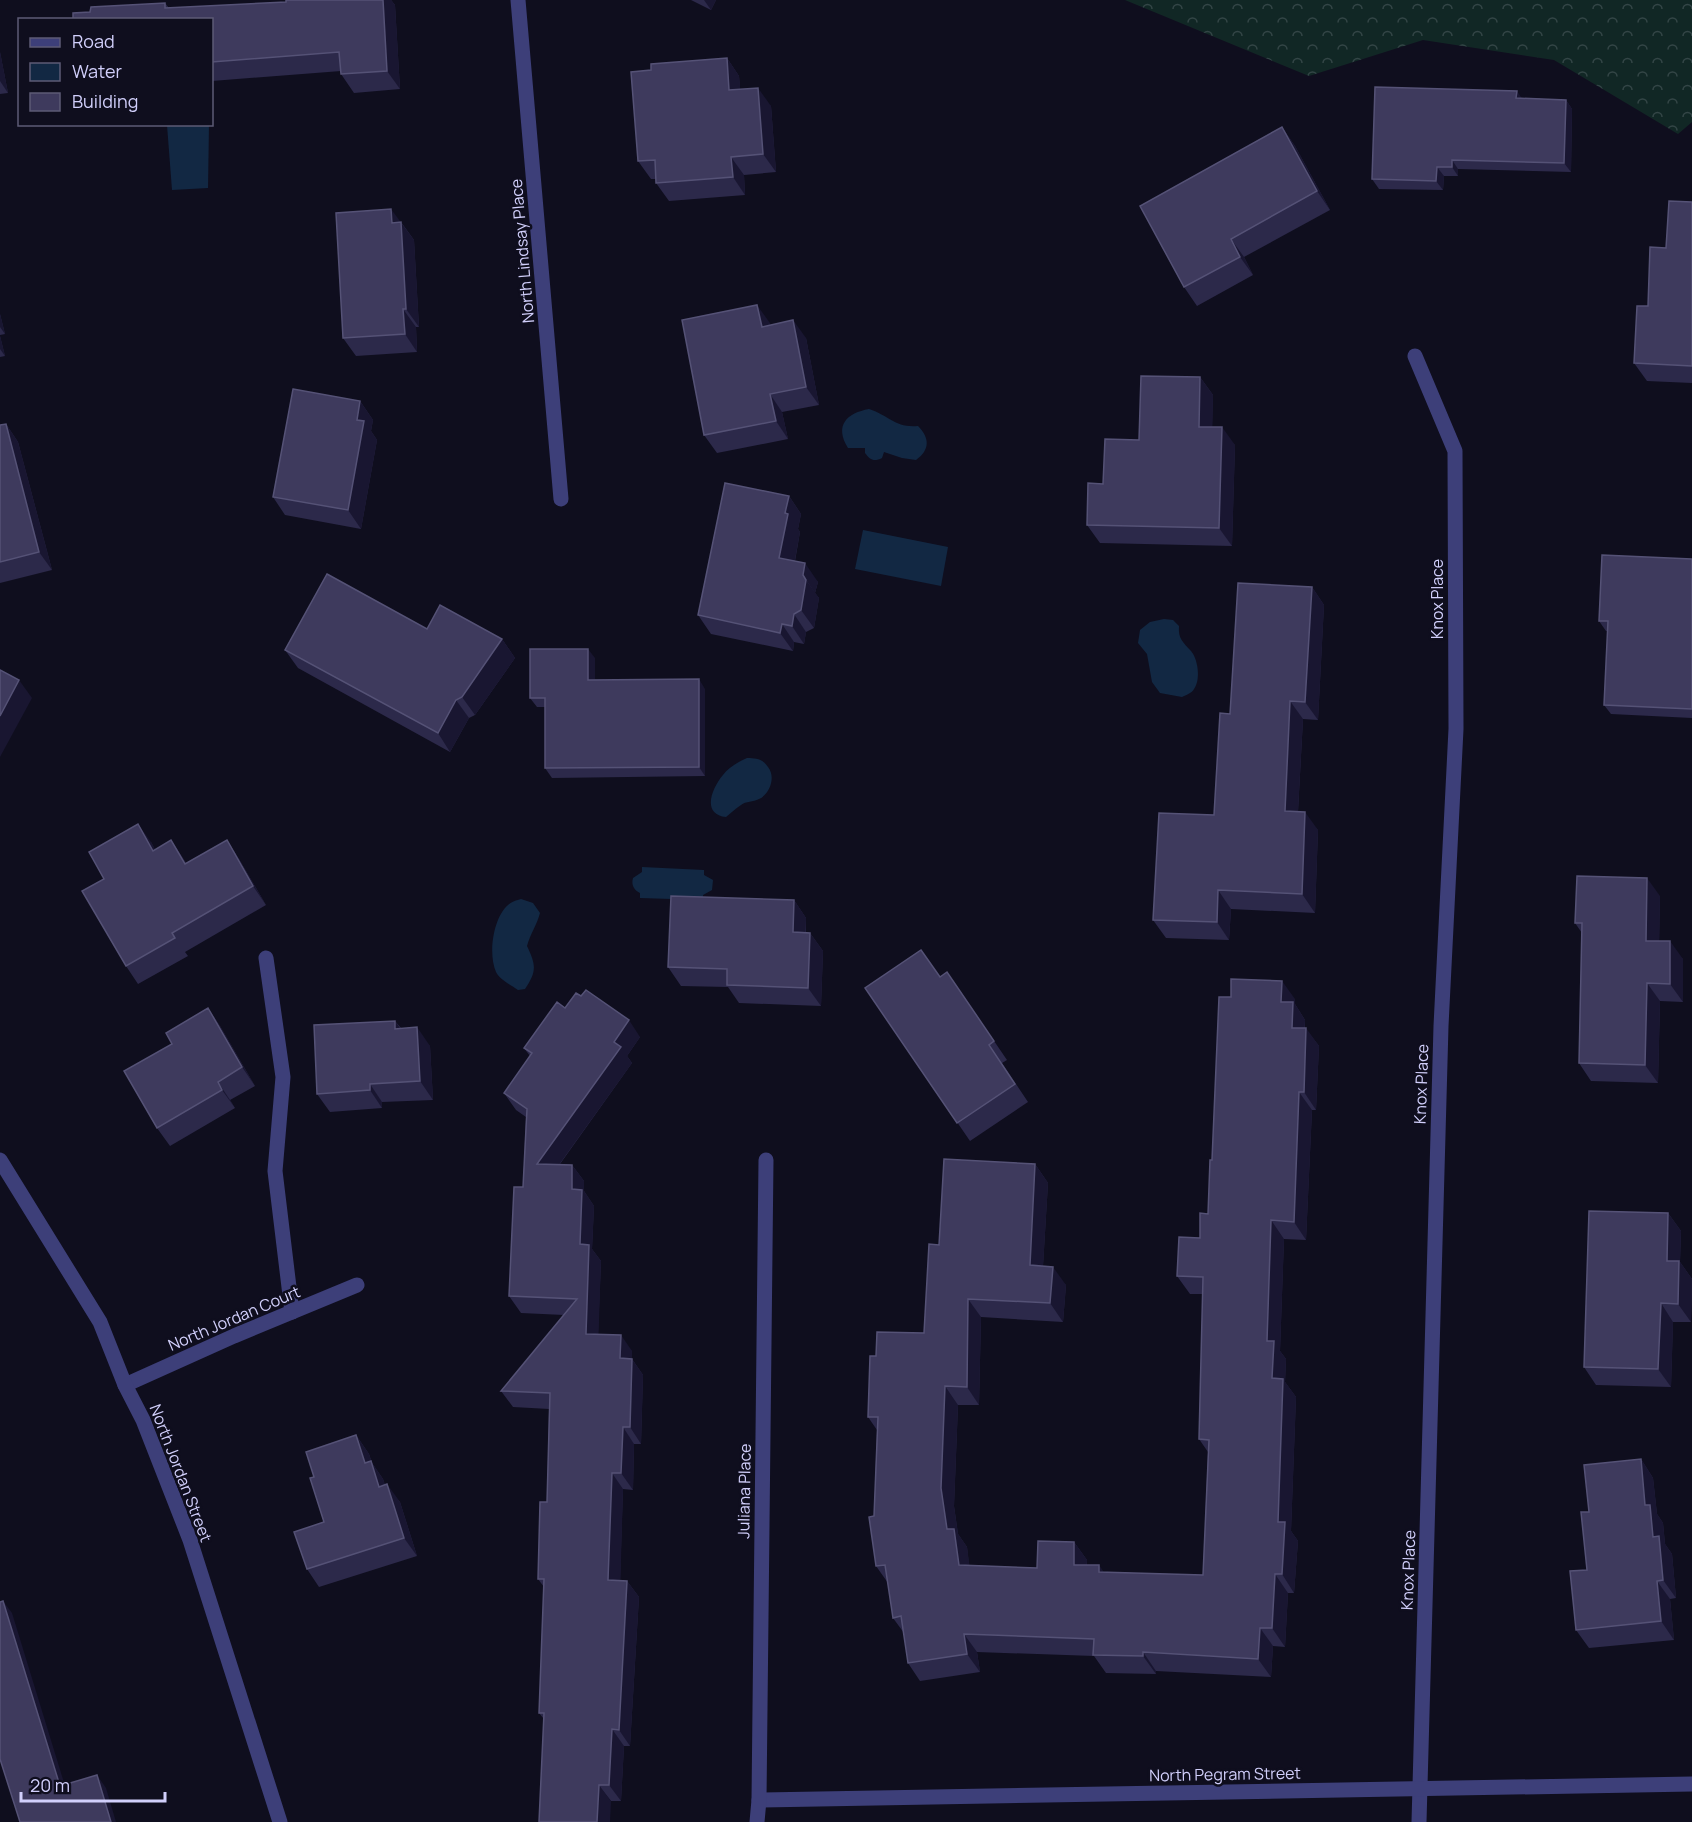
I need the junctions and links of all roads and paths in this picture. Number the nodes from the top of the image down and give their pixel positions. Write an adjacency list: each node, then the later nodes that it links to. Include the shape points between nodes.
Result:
1 (518, 0): 3 (street, North Lindsay Place)
2 (1415, 356): 11 (street, Knox Place, via 1455,451 1456,729 1441,1026)
3 (561, 499)
4 (266, 958): 8 (street, via 283,1077 275,1171)
5 (0, 1160): 9 (street, North Jordan Street, via 100,1322)
6 (766, 1160): 12 (street, Juliana Place)
7 (357, 1285): 8 (street, North Jordan Court)
8 (292, 1312): 9 (street, North Jordan Court)
9 (125, 1385): 13 (street, North Jordan Street, via 143,1420 190,1540)
10 (1692, 1784): 11 (street, North Pegram Street)
11 (1420, 1789): 12 (street, North Pegram Street); 15 (street, Knox Place)
12 (759, 1800): 14 (street, Juliana Place)
13 (280, 1822)
14 (757, 1822)
15 (1419, 1822)

